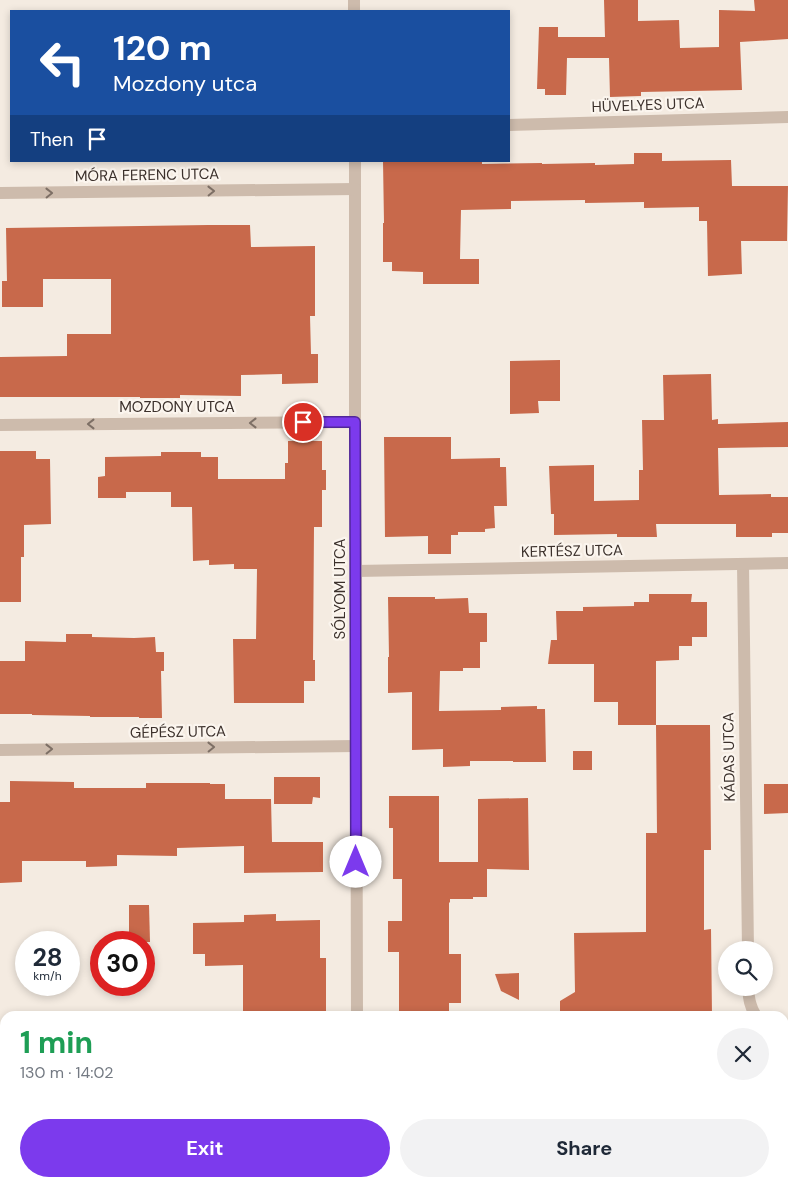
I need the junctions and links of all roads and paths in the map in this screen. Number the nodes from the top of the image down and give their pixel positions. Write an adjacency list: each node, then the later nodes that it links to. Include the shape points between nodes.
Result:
1 (788, 117): 2 (street, HÜVELYES UTCA)
2 (510, 125)
3 (355, 162): 4 (street, SÓLYOM UTCA)
4 (355, 189): 5 (street, MÓRA FERENC UTCA, one-way to 4); 6 (street, SÓLYOM UTCA)
5 (0, 193)
6 (355, 422): 7 (street, MOZDONY UTCA, one-way to 7); 10 (street, SÓLYOM UTCA)
7 (0, 425)
8 (788, 563): 9 (street, KERTÉSZ UTCA)
9 (744, 564): 10 (street, KERTÉSZ UTCA); 13 (street, KÁDAS UTCA)
10 (356, 571): 11 (street, SÓLYOM UTCA)
11 (356, 746): 12 (street, GÉPÉSZ UTCA, one-way to 11); 15 (street, SÓLYOM UTCA)
12 (0, 750)
13 (748, 941)
14 (749, 996): 16 (street)
15 (357, 1011)
16 (753, 1011)

